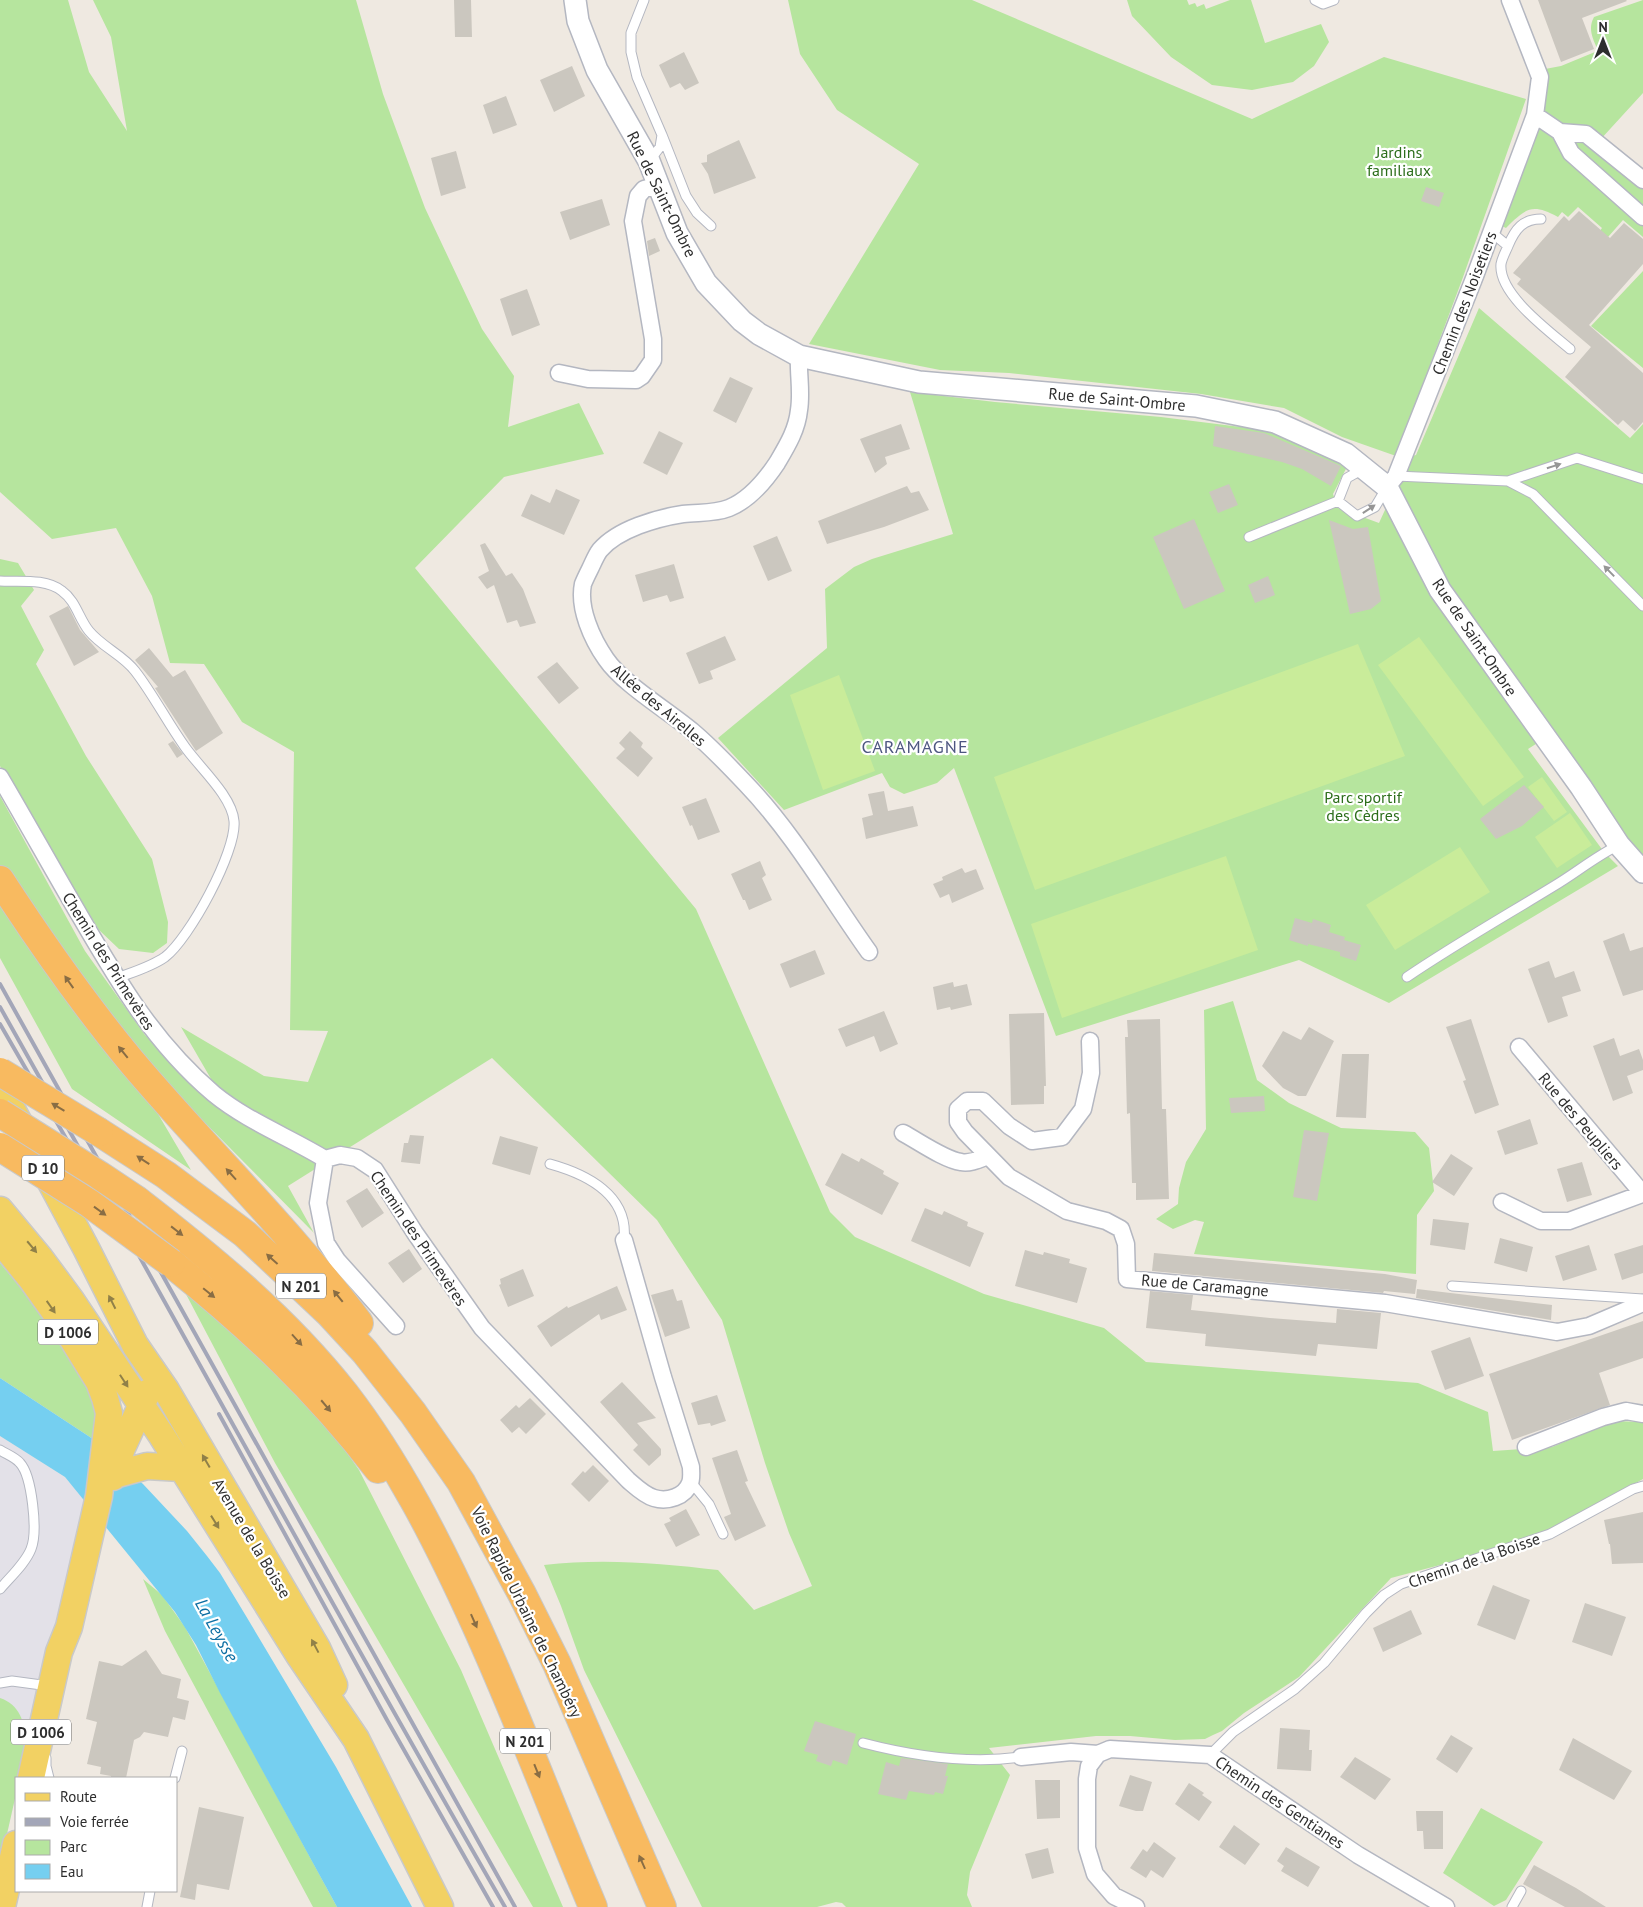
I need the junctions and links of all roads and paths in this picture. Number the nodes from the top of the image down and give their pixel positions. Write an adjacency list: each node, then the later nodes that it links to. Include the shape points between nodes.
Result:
1 (575, 0): 9 (street, Rue de Saint-Ombre, via 578,21 597,70)
2 (644, 0): 8 (lane, via 631,33 631,52 637,77)
3 (1315, 0): 4 (lane, via 1323,4)
4 (1334, 0)
5 (1510, 0): 6 (street, Chemin des Noisetiers, via 1540,76)
6 (1535, 115): 7 (street); 15 (street, Chemin des Noisetiers)
7 (1560, 132): 10 (street, via 1586,134); 12 (street, via 1571,153)
8 (662, 135): 9 (lane, via 660,147); 14 (lane, via 686,196)
9 (649, 161): 11 (street, Rue de Saint-Ombre)
10 (1643, 180)
11 (662, 192): 18 (street, Rue de Saint-Ombre, via 677,233 706,283 747,325); 19 (street, via 652,187 638,196 633,221 653,339 653,360 636,380 588,380)
12 (1643, 217)
13 (1541, 219): 16 (lane, via 1525,222 1512,236)
14 (711, 226)
15 (1491, 232): 16 (lane); 22 (street, Chemin des Noisetiers)
16 (1508, 246): 17 (lane, via 1501,263 1506,285 1531,315)
17 (1570, 349)
18 (799, 356): 20 (street, Rue de Saint-Ombre, via 919,382 1196,406 1275,422 1346,454); 34 (street, Allée des Airelles, via 799,411 794,435 772,471 742,501 728,509 660,519 614,539 600,550 590,567 583,584 583,601 596,643 607,660 620,675 693,732 747,785 797,846)
19 (559, 374)
20 (1365, 468): 22 (street, Rue de Saint-Ombre); 24 (lane, via 1347,478)
21 (1643, 478): 23 (lane, one-way to 21, via 1577,458)
22 (1391, 481): 23 (lane); 24 (lane, one-way to 22, via 1357,516 1374,507); 29 (street, Rue de Saint-Ombre, via 1440,590)
23 (1508, 481): 27 (lane, one-way to 23, via 1533,494)
24 (1338, 501): 25 (lane)
25 (1249, 538)
26 (0, 581): 36 (lane, via 51,585 62,590 91,634 134,670 232,811 233,832 227,858 180,942 150,966)
27 (1643, 606)
28 (0, 777): 36 (street, Chemin des Primevères)
29 (1619, 845): 31 (street, Rue de Saint-Ombre); 35 (lane)
30 (0, 861): 33 (highway)
31 (1643, 872)
32 (0, 880): 33 (highway)
33 (37, 937): 62 (highway, one-way to 33, via 408,1392 346,1306 132,1062)
34 (869, 952)
35 (1407, 977)
36 (117, 978): 45 (street, Chemin des Primevères, via 158,1038 215,1094 240,1113)
37 (1090, 1041): 44 (street, Rue de Caramagne, via 1091,1073 1083,1110 1062,1137 1032,1141 1008,1126 983,1101 967,1101 958,1110 958,1122)
38 (1519, 1047): 47 (street, Rue des Peupliers)
39 (0, 1072): 62 (highway, Voie Rapide Urbaine de Chambéry / N 201, one-way to 39, bridge, via 392,1384 329,1313 245,1234 100,1132)
40 (0, 1087): 55 (main road, D 10, one-way to 40)
41 (0, 1113): 67 (highway, N 201, one-way to 67, bridge, via 138,1202 240,1283 285,1326 345,1394 386,1453)
42 (903, 1133): 44 (street, via 961,1162)
43 (0, 1147): 67 (highway, one-way to 67, bridge, via 89,1203 171,1263 216,1298 292,1368 374,1464)
44 (988, 1156): 53 (street, Rue de Caramagne, via 1009,1177 1067,1211 1106,1221 1121,1229 1126,1244 1127,1279 1385,1303 1557,1332 1589,1326)
45 (325, 1159): 54 (street, via 318,1203 326,1243 337,1260); 63 (street, Chemin des Primevères, via 340,1156 357,1158 375,1170 482,1328 628,1480 654,1498 668,1499 686,1491)
46 (550, 1164): 51 (lane, via 573,1171 606,1191 624,1220)
47 (1643, 1194): 48 (street, via 1569,1222 1541,1222)
48 (1502, 1202)
49 (0, 1210): 56 (main road, Avenue de la Boisse, one-way to 56, via 66,1293)
50 (0, 1240): 58 (main road, D 1006, one-way to 58, via 62,1322 99,1382 106,1398)
51 (624, 1240): 63 (street, via 691,1467)
52 (1452, 1286): 53 (lane)
53 (1643, 1301)
54 (396, 1326)
55 (135, 1345): 56 (main road, via 148,1384); 73 (main road, Avenue de la Boisse, one-way to 55, via 317,1648 166,1390)
56 (142, 1407): 58 (main road); 61 (main road, Avenue de la Boisse)
57 (1643, 1414): 59 (street, via 1626,1411 1603,1417)
58 (115, 1443): 64 (main road, D 1006)
59 (1526, 1447)
60 (0, 1450): 68 (lane, via 20,1463 26,1474 35,1518 31,1549)
61 (181, 1468): 64 (main road, via 147,1466); 73 (main road, Avenue de la Boisse, one-way to 73, via 294,1648)
62 (461, 1482): 93 (highway, Voie Rapide Urbaine de Chambéry / N 201, one-way to 62, via 557,1664)
63 (691, 1482): 66 (lane, via 708,1504)
64 (106, 1486): 69 (main road, D 1006)
65 (1643, 1486): 78 (lane, Chemin de la Boisse, via 1550,1534 1401,1584 1366,1613 1324,1663 1295,1689 1233,1732)
66 (723, 1534)
67 (454, 1576): 92 (highway, N 201, one-way to 92, via 513,1709)
68 (0, 1589)
69 (69, 1627): 71 (main road, D 1006); 81 (main road, D 1006, via 70,1672)
70 (0, 1683): 71 (lane, via 12,1681)
71 (51, 1687): 72 (lane, via 56,1689 59,1697); 80 (main road, D 1006)
72 (55, 1714)
73 (356, 1739): 91 (main road, Avenue de la Boisse)
74 (863, 1743): 79 (lane, via 902,1752 957,1758)
75 (48, 1748): 82 (lane)
76 (182, 1751): 83 (lane)
77 (1098, 1754): 78 (street, Chemin des Gentianes, via 1110,1749); 79 (street, Chemin des Gentianes, via 1071,1752); 94 (street, via 1089,1766 1086,1779 1087,1848 1095,1874 1114,1896)
78 (1210, 1755): 95 (street, Chemin des Gentianes, via 1358,1855)
79 (1021, 1757)
80 (31, 1777)
81 (49, 1777)
82 (49, 1777)
83 (176, 1777)
84 (15, 1848): 88 (main road)
85 (24, 1892): 89 (main road)
86 (150, 1892): 90 (lane)
87 (1521, 1892): 96 (lane)
88 (2, 1907)
89 (20, 1907)
90 (146, 1907)
91 (440, 1907)
92 (593, 1907)
93 (662, 1907)
94 (1136, 1907)
95 (1446, 1907)
96 (1512, 1907)

